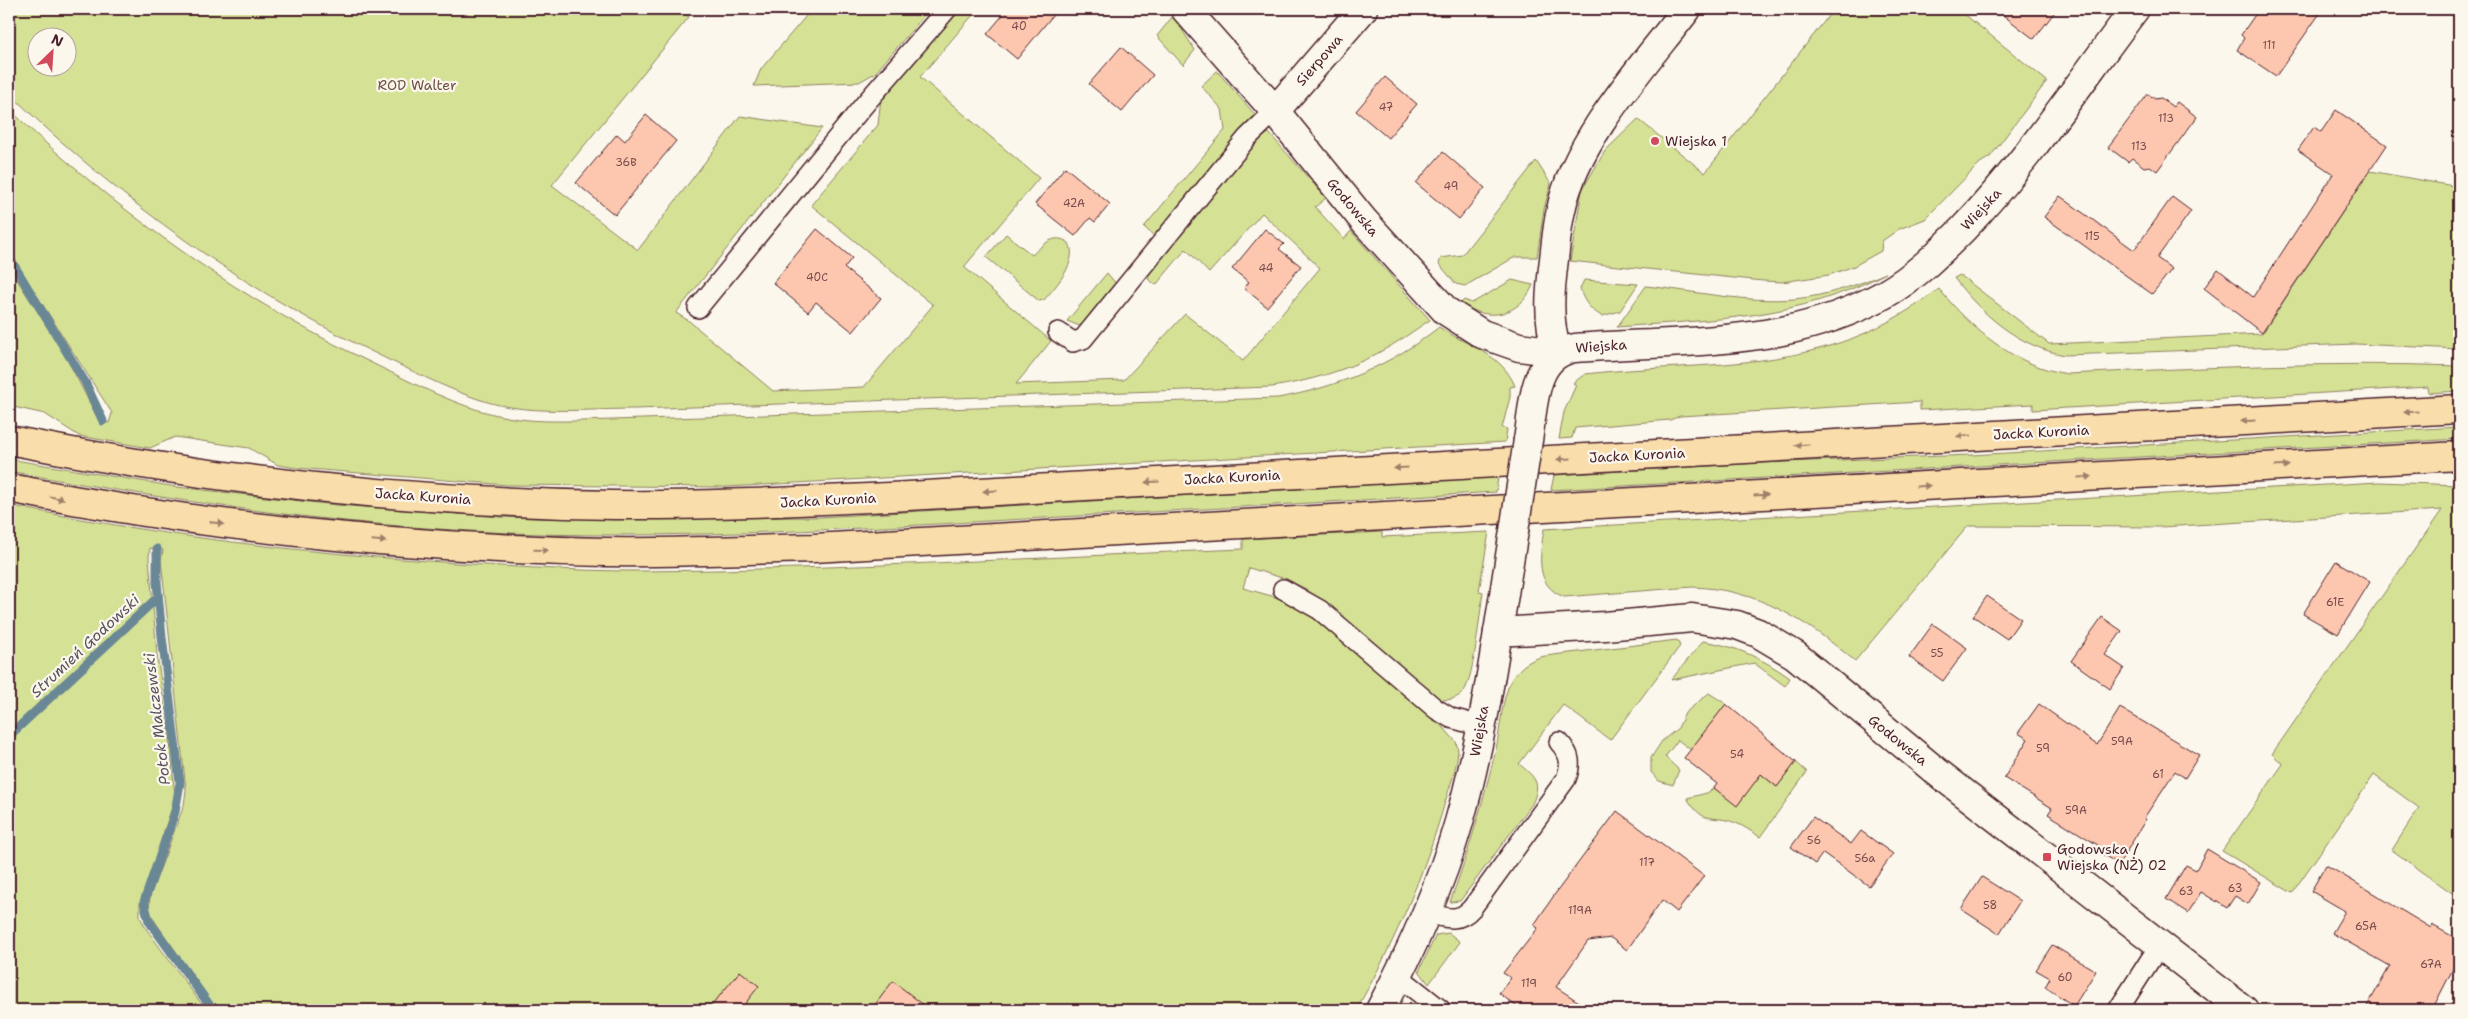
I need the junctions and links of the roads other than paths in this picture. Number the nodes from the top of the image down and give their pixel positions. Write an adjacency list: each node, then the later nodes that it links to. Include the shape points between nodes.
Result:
1 (947, 9): 7 (lane)
2 (1185, 9): 6 (street, Godowska)
3 (1363, 9): 6 (street, Sierpowa)
4 (1687, 9): 9 (street, via 1606,116 1572,175 1561,209 1552,275 1549,319)
5 (2134, 9): 9 (street, Wiejska, via 1987,204 1932,261 1886,293 1822,320 1782,331)
6 (1275, 111): 8 (lane, via 1247,138 1083,339 1073,342); 9 (street, Godowska, via 1364,221 1446,311 1482,334 1519,347)
7 (698, 308)
8 (1058, 332)
9 (1557, 352): 15 (street, Wiejska, bridge, via 1540,375)
10 (2459, 409): 11 (main road, Jacka Kuronia, one-way to 11, via 881,497 648,505 472,500 330,488 195,472)
11 (9, 440)
12 (2459, 456): 13 (main road, one-way to 12, via 150,513 360,540 535,550 674,552 813,548)
13 (9, 488)
14 (1283, 589): 16 (lane, via 1320,610 1436,709 1451,718)
15 (1498, 632): 16 (street, Wiejska); 19 (street, Godowska, via 1692,618 1721,621 1758,633 1795,655 1937,772)
16 (1480, 726): 18 (street, Wiejska, via 1459,823)
17 (1559, 742): 18 (lane, via 1570,759 1566,779 1472,908 1457,918)
18 (1426, 913): 20 (street, Wiejska)
19 (2159, 946): 23 (lane); 24 (street, Godowska)
20 (1398, 976): 21 (street, Wiejska); 22 (lane)
21 (1380, 1010)
22 (1440, 1010)
23 (2118, 1010)
24 (2244, 1010)

